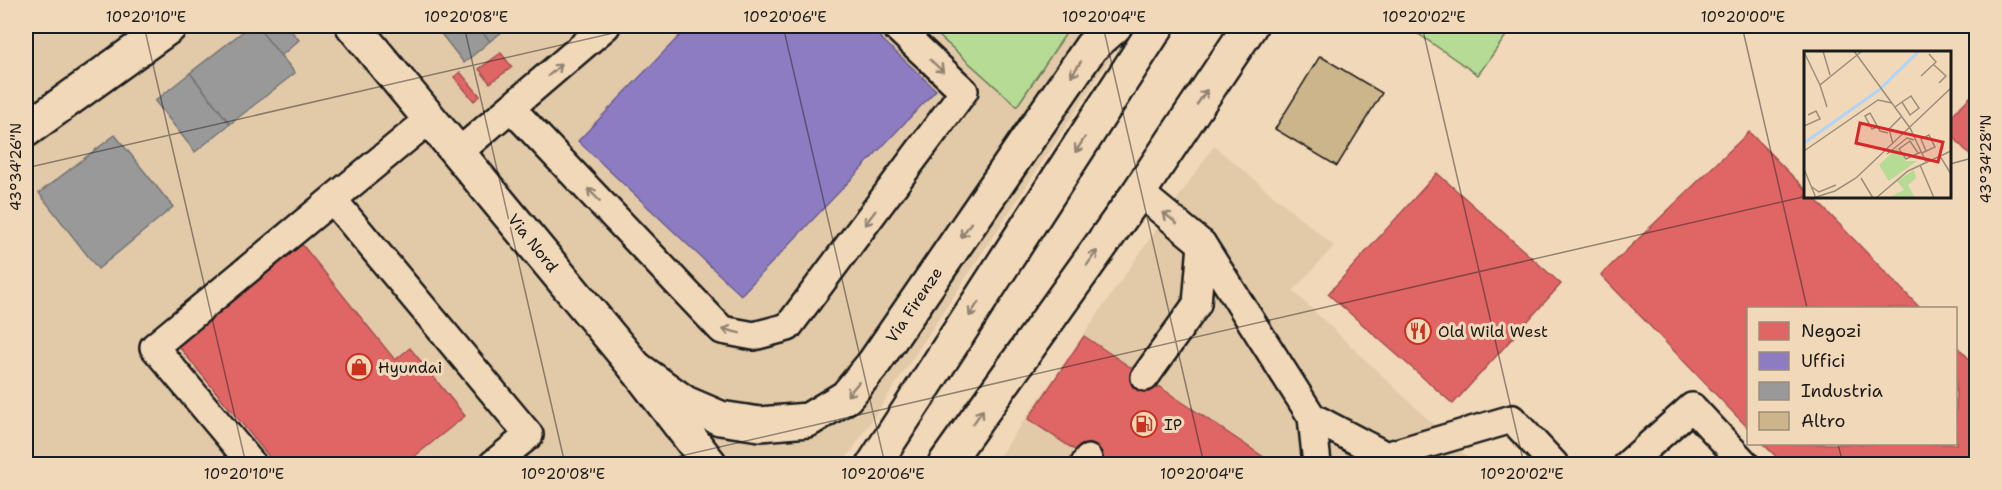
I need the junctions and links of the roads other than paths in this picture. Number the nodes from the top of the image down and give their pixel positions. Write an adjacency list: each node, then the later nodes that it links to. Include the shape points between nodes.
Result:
1 (170, 26): 10 (street)
2 (353, 26): 9 (street, Via Nord)
3 (606, 26): 8 (lane, one-way to 3)
4 (894, 26): 8 (lane, one-way to 8, via 964,91 788,327 754,336 723,330)
5 (1114, 26): 15 (street, Via Firenze, one-way to 15, via 1091,47 874,363 846,397 808,420 760,424 720,418 685,403)
6 (1157, 26): 21 (street, one-way to 21)
7 (1250, 26): 12 (street, one-way to 7)
8 (503, 114): 11 (lane)
9 (431, 118): 11 (street, Via Nord); 13 (lane)
10 (26, 130)
11 (459, 152): 15 (street, Via Nord)
12 (1139, 192): 14 (lane, one-way to 12); 22 (street, one-way to 12)
13 (333, 200): 18 (lane, via 154,347); 19 (lane, via 529,435)
14 (1202, 244): 16 (lane, via 1197,304); 17 (lane)
15 (636, 368): 20 (street, Via Nord)
16 (1145, 377)
17 (1312, 417): 23 (lane); 24 (lane, via 1386,456 1512,419)
18 (252, 465)
19 (493, 465)
20 (710, 465)
21 (874, 465)
22 (945, 465)
23 (1317, 465)
24 (1554, 465)
25 (1628, 465): 26 (lane, via 1692,407)
26 (1745, 465)

